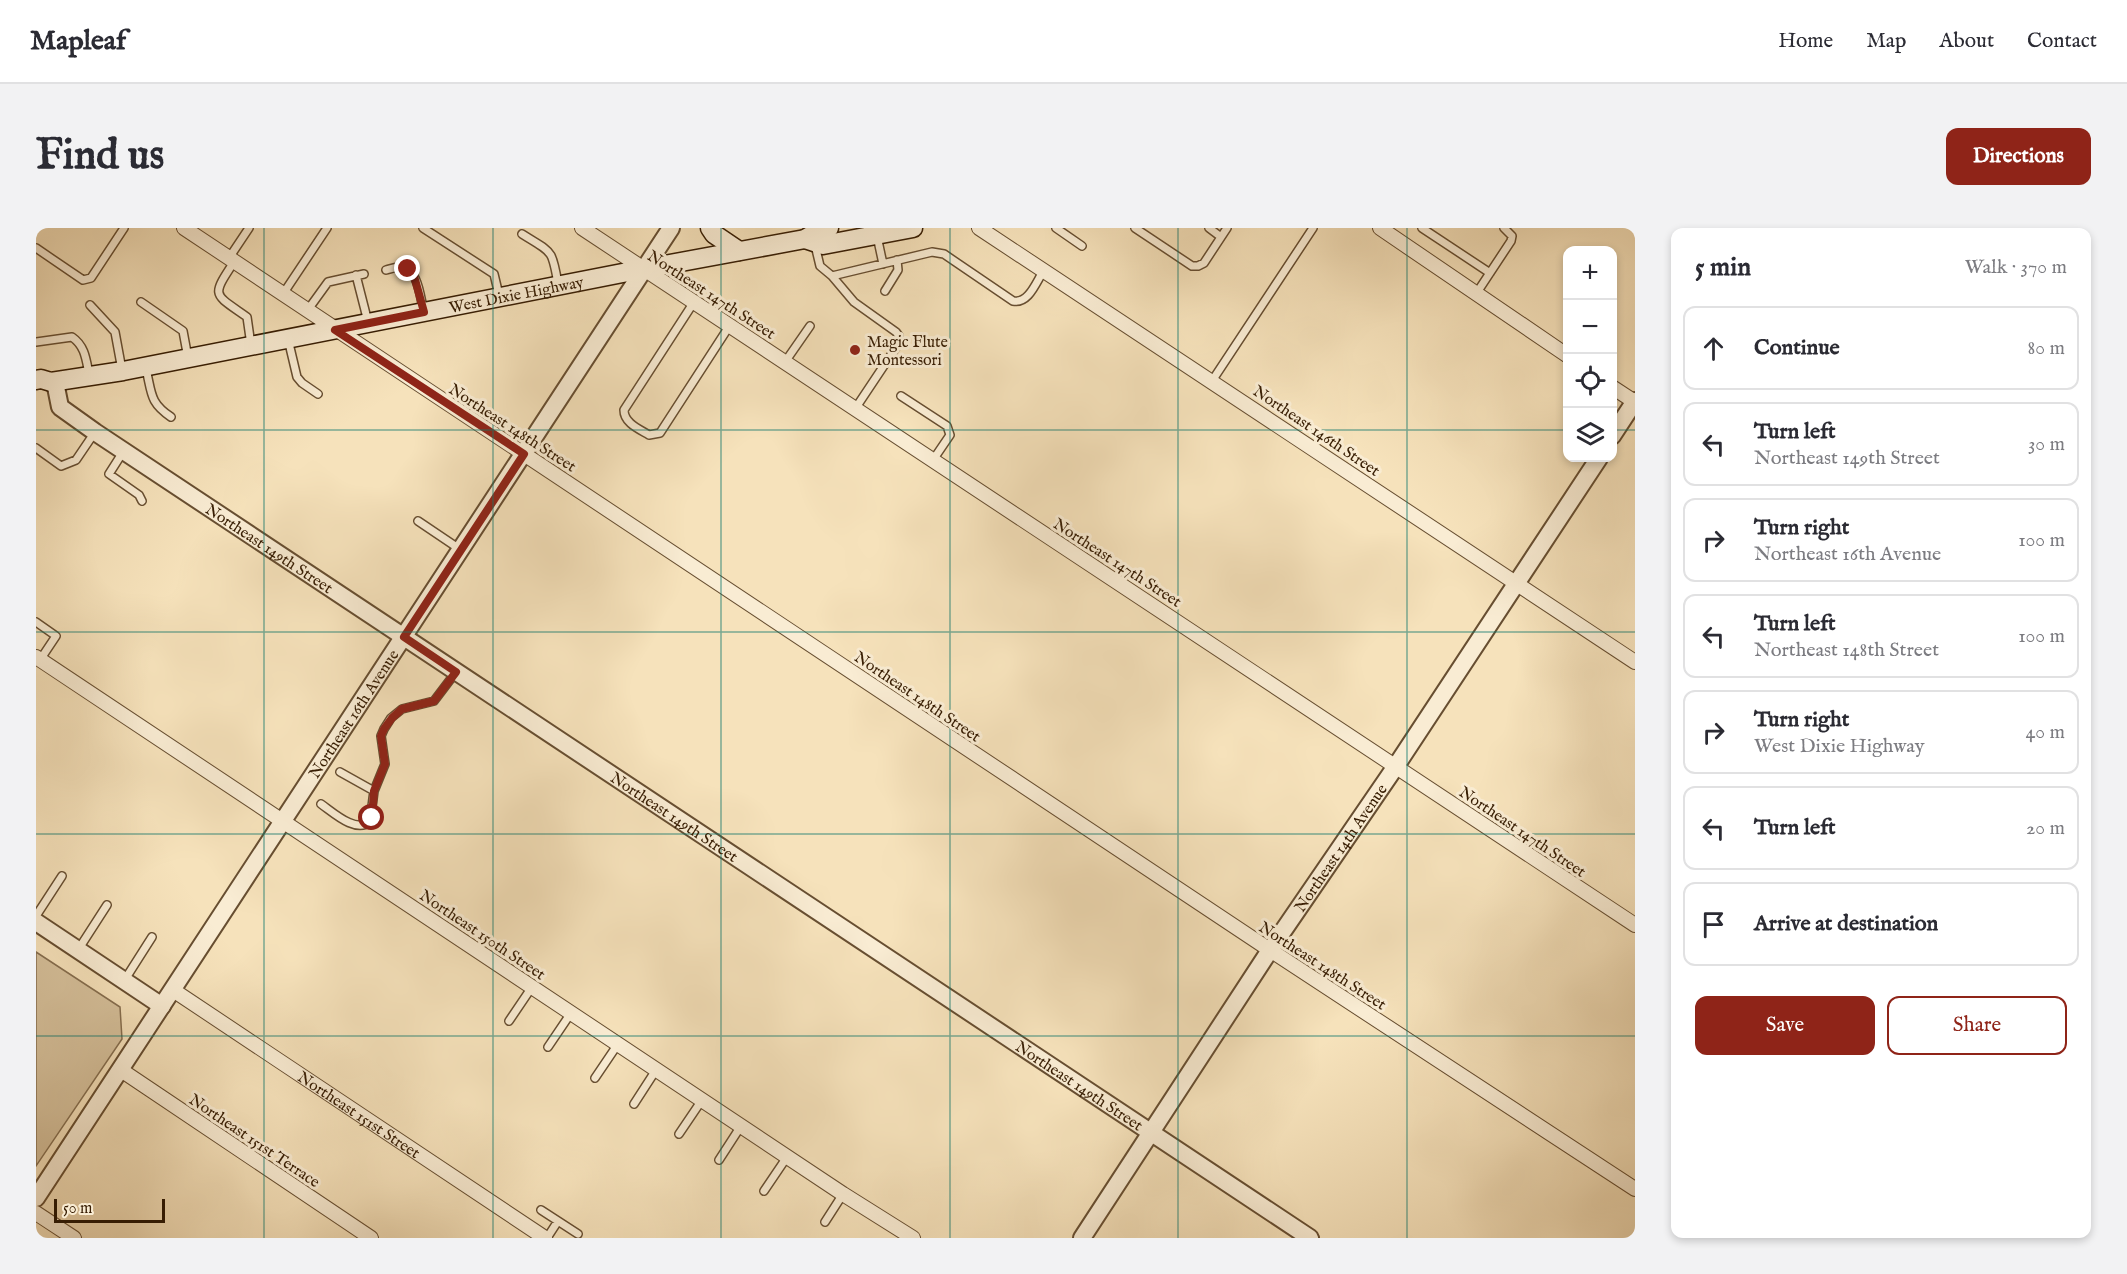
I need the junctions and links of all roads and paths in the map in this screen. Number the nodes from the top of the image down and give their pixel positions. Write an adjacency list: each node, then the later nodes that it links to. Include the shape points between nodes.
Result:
1 (124, 228): 25 (lane, via 87,280)
2 (184, 228): 27 (street, Northeast 148th Street)
3 (249, 228): 27 (lane)
4 (327, 228): 37 (lane)
5 (423, 228): 39 (lane, via 494,274)
6 (582, 228): 30 (street, Northeast 147th Street)
7 (671, 228): 30 (street, Northeast 16th Avenue)
8 (710, 228): 26 (main road)
9 (829, 228): 23 (main road, West Dixie Highway)
10 (914, 228): 21 (main road, West Dixie Highway)
11 (979, 228): 32 (street, Northeast 146th Street)
12 (1056, 228): 24 (lane)
13 (1135, 228): 22 (lane, via 1192,266 1204,263)
14 (1209, 228): 22 (lane)
15 (1227, 228): 22 (lane)
16 (1313, 228): 58 (lane)
17 (1380, 228): 38 (street)
18 (1422, 228): 33 (lane)
19 (1504, 228): 33 (lane, via 1512,236)
20 (522, 234): 35 (lane, via 551,253)
21 (877, 236): 23 (main road, West Dixie Highway, via 823,245); 29 (lane)
22 (1221, 237)
23 (809, 240): 26 (main road, West Dixie Highway); 34 (lane, via 820,266)
24 (1082, 246)
25 (36, 248)
26 (739, 251): 30 (main road, West Dixie Highway)
27 (232, 260): 37 (street, Northeast 148th Street); 51 (lane, via 217,291 220,298 247,317)
28 (897, 260): 29 (lane); 32 (lane, via 932,252 944,254 1019,302 1025,300); 36 (lane, via 898,270)
29 (883, 264): 34 (lane)
30 (643, 269): 35 (main road, West Dixie Highway); 40 (street, Northeast 147th Street); 70 (street, Northeast 16th Avenue)
31 (386, 270): 44 (lane, via 408,269 414,276)
32 (1044, 270): 58 (street, Northeast 146th Street)
33 (1490, 273): 38 (lane)
34 (832, 276): 64 (lane, via 854,302 899,336 897,346)
35 (558, 285): 39 (main road, West Dixie Highway)
36 (885, 291)
37 (283, 294): 43 (street, Northeast 148th Street)
38 (1476, 294): 52 (street)
39 (499, 297): 44 (main road, West Dixie Highway)
40 (694, 301): 46 (street, Northeast 147th Street); 46 (lane, via 624,410 627,420 649,435 660,433)
41 (141, 302): 53 (lane, via 183,331)
42 (90, 305): 56 (lane, via 115,332)
43 (307, 311): 45 (lane, via 328,282 360,274); 48 (street, Northeast 148th Street)
44 (424, 312): 45 (main road, West Dixie Highway)
45 (368, 323): 48 (main road, West Dixie Highway)
46 (730, 325): 54 (street, Northeast 147th Street)
47 (810, 326): 54 (lane)
48 (335, 330): 49 (main road, West Dixie Highway); 70 (street, Northeast 148th Street)
49 (288, 339): 51 (main road, West Dixie Highway); 61 (lane, via 297,377)
50 (36, 342): 57 (lane, via 72,337 85,353)
51 (251, 346): 53 (main road, West Dixie Highway)
52 (1565, 354)
53 (188, 358): 55 (main road, West Dixie Highway)
54 (785, 362): 64 (street, Northeast 147th Street)
55 (145, 366): 56 (main road, West Dixie Highway); 65 (lane, via 154,402)
56 (123, 371): 57 (main road, West Dixie Highway)
57 (89, 376): 59 (main road, West Dixie Highway)
58 (1212, 381): 76 (street, Northeast 146th Street)
59 (44, 384): 67 (street, Northeast 149th Street, via 60,406)
60 (1617, 390): 63 (street)
61 (318, 394)
62 (901, 396): 71 (lane, via 950,430)
63 (1635, 402): 66 (street)
64 (855, 409): 71 (street, Northeast 147th Street)
65 (171, 417)
66 (1617, 429)
67 (95, 432): 68 (lane, via 76,460 61,466); 69 (street, Northeast 149th Street)
68 (36, 448)
69 (124, 451): 73 (lane, via 109,474); 78 (street, Northeast 149th Street)
70 (524, 454): 75 (street, Northeast 16th Avenue); 94 (street, Northeast 148th Street)
71 (933, 460): 82 (street, Northeast 147th Street)
72 (1596, 462): 76 (street, Northeast 14th Avenue)
73 (142, 501)
74 (418, 521): 75 (lane)
75 (461, 550): 78 (street, Northeast 16th Avenue)
76 (1517, 583): 80 (street, Northeast 146th Street); 82 (street, Northeast 14th Avenue)
77 (36, 622): 79 (lane, via 56,636)
78 (404, 637): 81 (street, Northeast 149th Street); 86 (street, Northeast 16th Avenue)
79 (38, 658): 86 (street, Northeast 150th Street)
80 (1635, 662)
81 (456, 672): 84 (lane, via 434,701 402,709 392,718 381,736 385,764); 110 (street, Northeast 149th Street)
82 (1396, 766): 91 (street, Northeast 147th Street); 94 (street, Northeast 14th Avenue)
83 (340, 772): 84 (lane)
84 (374, 791): 85 (lane, via 372,818 366,825 354,825)
85 (321, 804)
86 (282, 820): 96 (street, Northeast 150th Street); 97 (street, Northeast 16th Avenue)
87 (62, 876): 89 (lane)
88 (107, 905): 93 (lane)
89 (36, 916)
90 (36, 922): 93 (street)
91 (1635, 925)
92 (152, 937): 95 (lane)
93 (78, 950): 95 (street)
94 (1270, 950): 110 (street, Northeast 14th Avenue); 113 (street, Northeast 148th Street)
95 (124, 981): 98 (street)
96 (532, 987): 99 (street, Northeast 150th Street); 100 (lane)
97 (173, 990): 98 (street, Northeast 16th Avenue); 124 (street, Northeast 151st Street)
98 (162, 1006): 103 (street, Northeast 16th Avenue)
99 (571, 1013): 101 (street, Northeast 150th Street); 102 (lane)
100 (509, 1021)
101 (618, 1044): 104 (street, Northeast 150th Street); 105 (lane)
102 (548, 1047)
103 (121, 1070): 116 (street, Northeast 16th Avenue); 123 (street, Northeast 151st Terrace)
104 (656, 1070): 106 (street, Northeast 150th Street); 107 (lane)
105 (595, 1078)
106 (702, 1100): 108 (street, Northeast 150th Street); 109 (lane)
107 (634, 1104)
108 (741, 1126): 111 (street, Northeast 150th Street); 112 (lane)
109 (679, 1134)
110 (1151, 1134): 126 (street, Northeast 14th Avenue); 127 (street, Northeast 149th Street)
111 (787, 1157): 114 (lane); 115 (street, Northeast 150th Street)
112 (719, 1161)
113 (1635, 1189)
114 (764, 1191)
115 (843, 1194): 120 (lane); 125 (street, Northeast 150th Street)
116 (36, 1198)
117 (541, 1210): 119 (lane)
118 (36, 1213): 122 (street)
119 (558, 1221): 121 (lane); 124 (lane)
120 (825, 1222)
121 (578, 1234)
122 (74, 1238)
123 (371, 1238)
124 (546, 1238)
125 (913, 1238)
126 (1082, 1238)
127 (1310, 1238)

